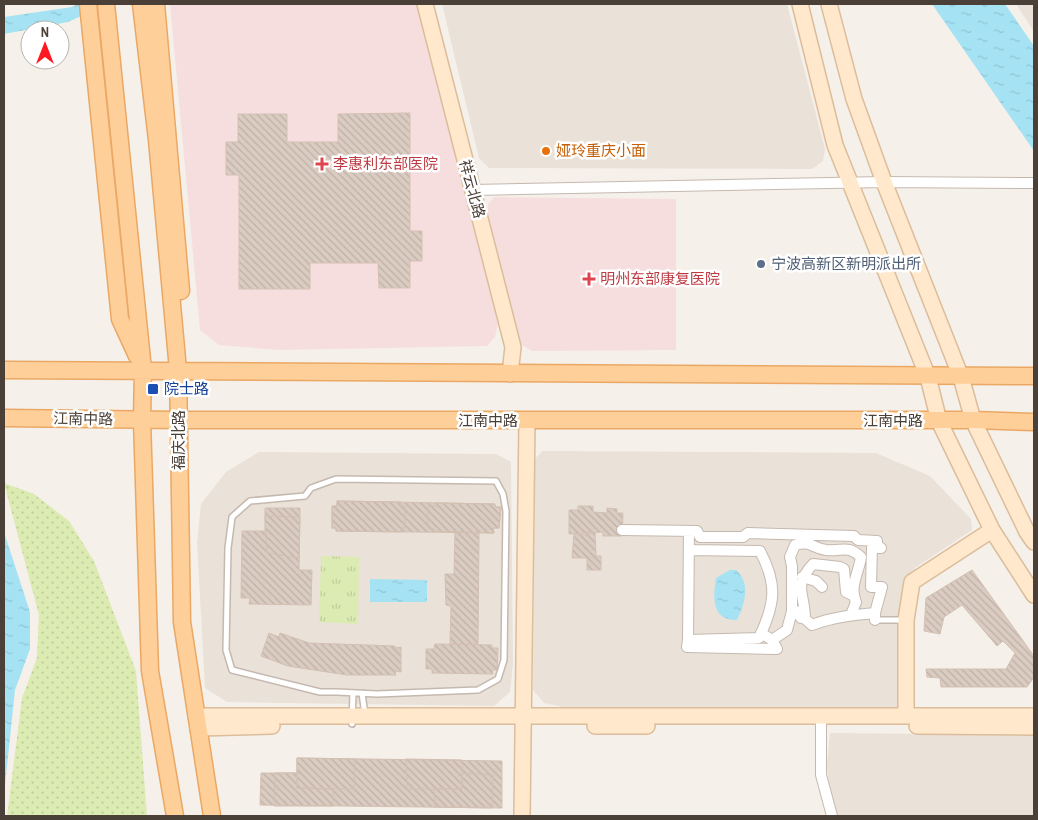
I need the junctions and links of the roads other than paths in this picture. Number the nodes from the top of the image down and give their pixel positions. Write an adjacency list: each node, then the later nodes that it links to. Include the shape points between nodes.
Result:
1 (88, 4): 13 (main road, via 120,319)
2 (106, 4): 13 (main road)
3 (141, 4): 14 (main road, 福庆北路)
4 (156, 4): 14 (main road, via 180,266 182,322)
5 (425, 4): 11 (street, 祥云北路)
6 (800, 4): 10 (street, via 835,145)
7 (829, 4): 8 (street, via 854,99)
8 (884, 182): 9 (street); 10 (street); 18 (street)
9 (1034, 183)
10 (851, 184): 11 (street); 17 (street)
11 (472, 190): 15 (street, 祥云北路, via 513,347)
12 (4, 370): 13 (main road)
13 (143, 370): 14 (main road); 20 (main road)
14 (178, 370): 15 (main road); 21 (main road, 福庆北路)
15 (510, 374): 17 (main road)
16 (1034, 376): 18 (main road)
17 (928, 377): 18 (main road); 24 (street)
18 (962, 377): 22 (street)
19 (4, 418): 20 (main road, 江南中路)
20 (142, 420): 21 (main road, 江南中路); 54 (main road, via 150,671)
21 (180, 420): 23 (main road, 江南中路); 52 (main road, 福庆北路, via 182,622)
22 (973, 420): 24 (main road, 江南中路); 25 (main road, 江南中路); 30 (street)
23 (527, 421): 24 (main road, 江南中路); 50 (street)
24 (939, 421): 27 (street)
25 (1034, 422)
26 (622, 530): 28 (street)
27 (992, 530): 35 (street); 41 (street, via 912,582)
28 (689, 531): 29 (street, via 697,531); 32 (street)
29 (700, 537): 31 (street, via 700,543); 39 (street, via 743,537 748,533 854,536 858,540 877,541 881,548 872,547 871,587 882,587)
30 (1034, 542)
31 (762, 545)
32 (688, 550): 42 (street, via 760,551 774,589); 43 (street)
33 (802, 576): 34 (street, via 816,580); 36 (street, via 813,564 840,567 844,569 846,592); 40 (street)
34 (822, 587)
35 (1034, 595)
36 (854, 596): 37 (street, via 861,557 846,548 825,550 803,543 790,551); 38 (street, via 856,602)
37 (792, 611): 40 (street); 44 (street, via 787,630)
38 (851, 615): 39 (street); 40 (street, via 812,624)
39 (875, 617): 41 (lane)
40 (805, 618)
41 (906, 620): 47 (street)
42 (761, 633): 43 (street, via 759,638); 44 (street)
43 (688, 640): 44 (street, via 687,647 777,649)
44 (772, 640)
45 (353, 693): 46 (lane); 46 (lane, via 320,692 232,670 226,650 228,548 232,517 250,501 305,496 311,488 336,480 496,481 506,511 504,660 498,679 478,690); 49 (lane)
46 (362, 693): 49 (lane)
47 (906, 715): 48 (street); 51 (street)
48 (1034, 716)
49 (359, 720): 50 (street); 52 (street)
50 (525, 720): 51 (street); 56 (street)
51 (821, 720): 53 (street); 57 (street, via 821,775)
52 (197, 722): 55 (main road, 福庆北路)
53 (1034, 728)
54 (175, 816)
55 (212, 816)
56 (522, 816)
57 (832, 816)

